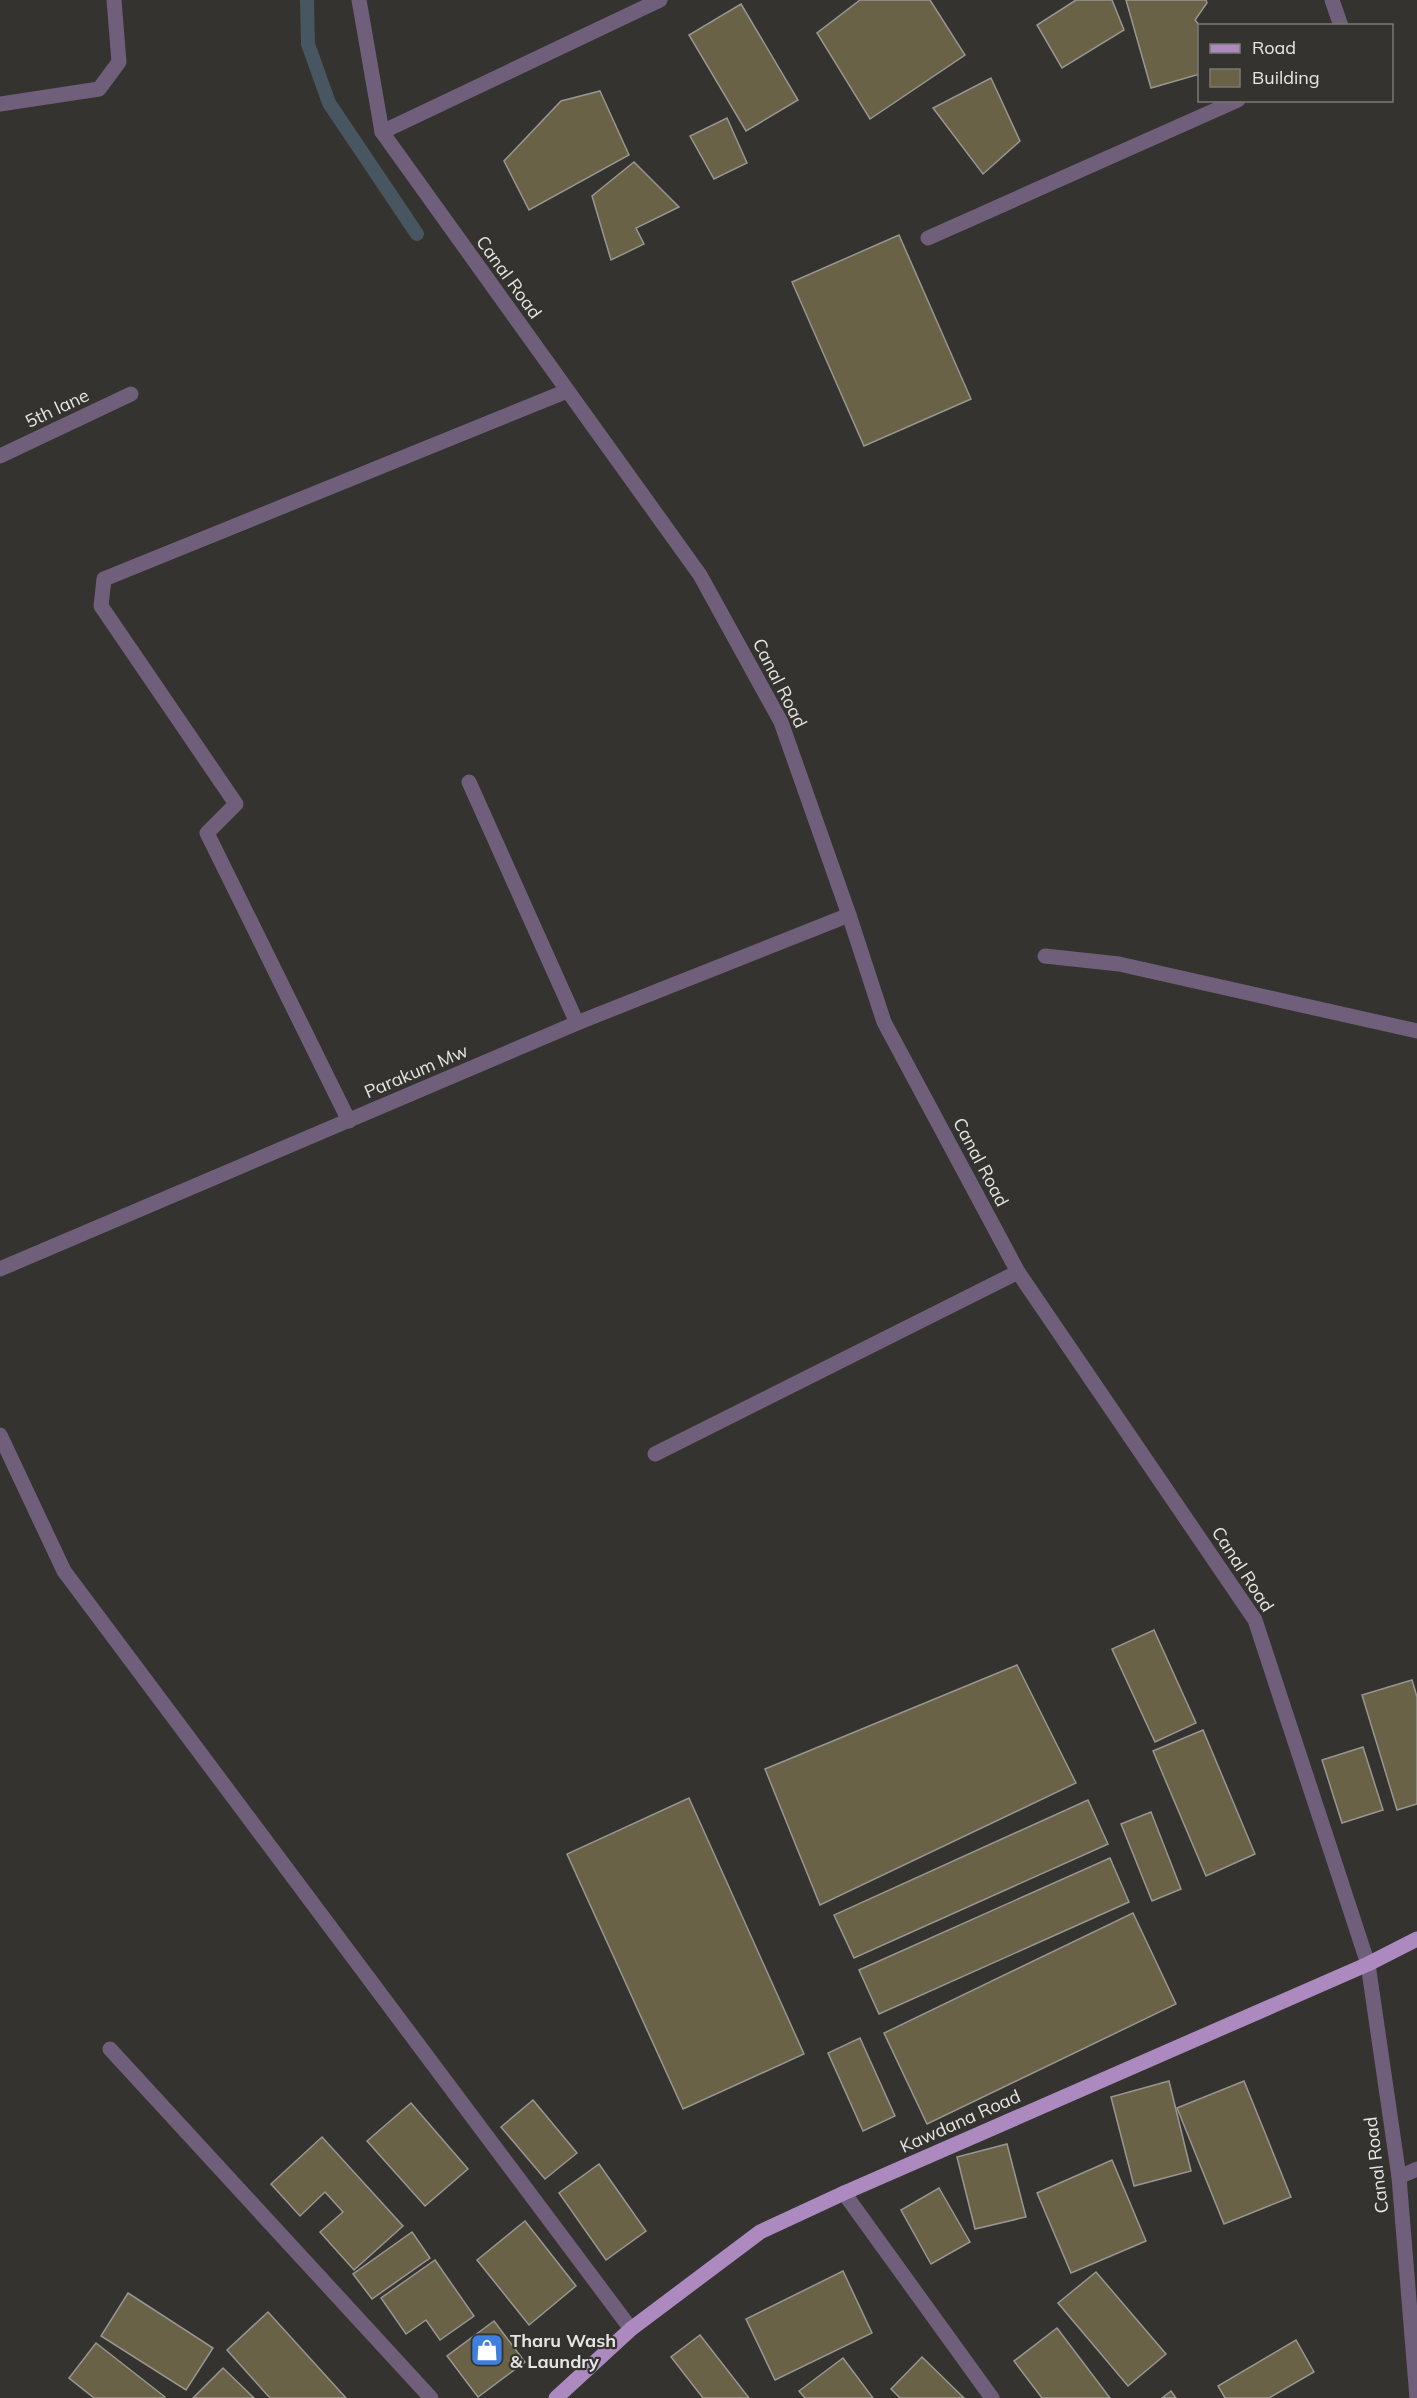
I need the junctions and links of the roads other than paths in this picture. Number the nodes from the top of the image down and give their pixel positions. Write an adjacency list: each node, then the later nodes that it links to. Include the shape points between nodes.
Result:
1 (114, 0): 7 (street, via 119,62 99,89)
2 (358, 0): 8 (street, Canal Road)
3 (660, 0): 8 (street)
4 (1332, 0): 5 (street)
5 (1340, 24)
6 (1234, 102): 9 (street)
7 (0, 104)
8 (382, 132): 10 (street, Canal Road)
9 (928, 238)
10 (567, 391): 14 (street, Canal Road, via 700,575 781,722); 18 (street, via 104,579 101,606 236,804 207,833)
11 (131, 394): 12 (street, 5th lane)
12 (0, 456)
13 (469, 782): 16 (street)
14 (849, 915): 16 (street, Parakum Mw); 20 (street, Canal Road, via 884,1022)
15 (1045, 956): 17 (street, via 1119,964)
16 (577, 1023): 18 (street, Parakum Mw)
17 (1417, 1031)
18 (349, 1121): 19 (street, Parakum Mw)
19 (0, 1269)
20 (1018, 1272): 22 (street); 24 (street, Canal Road, via 1255,1620)
21 (0, 1435): 29 (street, via 64,1571)
22 (655, 1454)
23 (1417, 1939): 24 (main road, Kawdana Road)
24 (1368, 1964): 27 (street, Canal Road); 28 (main road, Kawdana Road)
25 (110, 2049): 30 (street)
26 (1417, 2169): 27 (street)
27 (1399, 2177): 33 (street, Canal Road)
28 (844, 2193): 29 (main road, Kawdana Road, via 760,2232); 32 (street)
29 (632, 2329): 31 (main road, Kawdana Road)
30 (431, 2398)
31 (556, 2398)
32 (992, 2398)
33 (1417, 2398)

